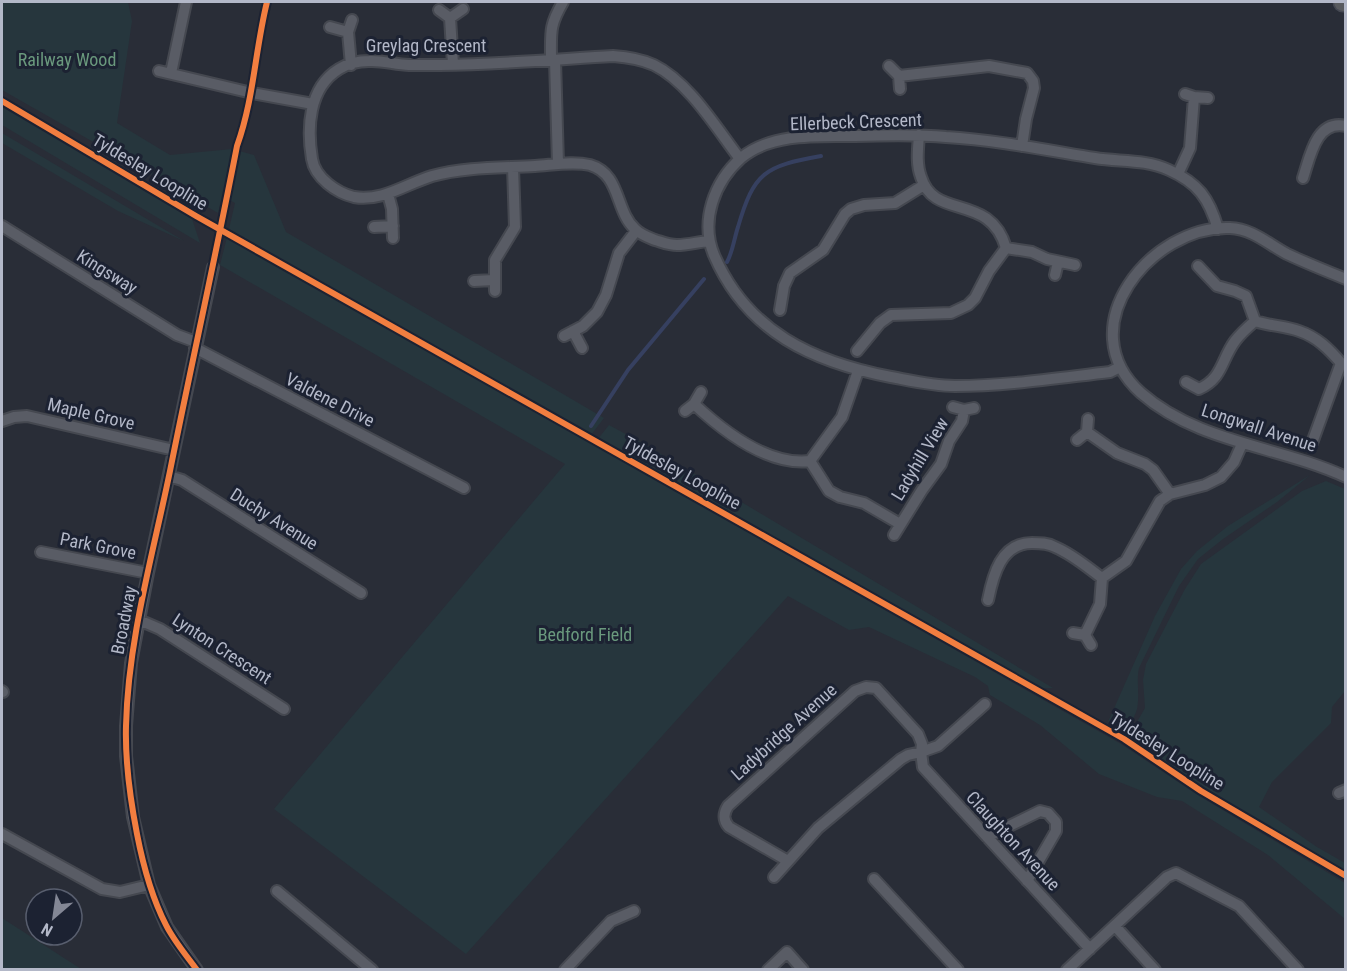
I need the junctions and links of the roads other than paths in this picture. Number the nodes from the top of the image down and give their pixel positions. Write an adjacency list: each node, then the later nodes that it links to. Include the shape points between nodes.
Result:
1 (186, 2): 14 (street)
2 (563, 2): 9 (street, via 551,27)
3 (463, 9): 5 (street)
4 (439, 10): 5 (street)
5 (450, 18): 10 (street)
6 (352, 20): 8 (street)
7 (330, 27): 8 (street)
8 (348, 32): 11 (street)
9 (553, 60): 10 (street, Greylag Crescent); 23 (street, Greylag Crescent, via 613,56 655,66 682,85); 25 (street)
10 (453, 64): 11 (street, Greylag Crescent, via 408,65 369,60)
11 (351, 65): 18 (street, Greylag Crescent, via 327,79)
12 (889, 66): 15 (street)
13 (159, 71): 14 (street)
14 (171, 73): 18 (street)
15 (899, 76): 16 (street); 21 (street, via 989,66 1027,73 1034,88)
16 (900, 89)
17 (1208, 98): 27 (street, via 1190,96 1190,148)
18 (313, 104): 30 (street, Greylag Crescent, via 309,135 313,164 320,176 355,197)
19 (1346, 126): 22 (street, via 1331,125 1325,129)
20 (919, 135): 21 (street, Ellerbeck Crescent); 23 (street, Ellerbeck Crescent, via 793,138 759,147); 29 (street, via 919,170)
21 (1022, 146): 27 (street, Ellerbeck Crescent, via 1103,159 1136,160)
22 (1310, 158): 24 (street); 28 (street)
23 (740, 159): 35 (street, Ellerbeck Crescent, via 725,175 712,199)
24 (1322, 162)
25 (558, 164): 26 (street, Greylag Crescent); 34 (street, Greylag Crescent, via 589,165 603,172 614,185)
26 (513, 167): 30 (street, Greylag Crescent, via 453,171); 43 (street, via 515,227 495,260 495,286)
27 (1178, 174): 33 (street, Ellerbeck Crescent, via 1207,199)
28 (1303, 178)
29 (924, 185): 36 (street, via 940,201 981,214 998,229); 44 (street, via 895,203 850,209 840,219 824,250 790,273 781,306)
30 (388, 194): 32 (street, via 393,232)
31 (2, 226): 46 (street, Kingsway)
32 (374, 227)
33 (1218, 229): 42 (street, Longwall Avenue, via 1252,233 1286,253); 50 (street, Longwall Avenue, via 1166,248 1131,282 1113,319 1114,351)
34 (636, 231): 35 (street, via 666,244); 47 (street, via 619,253 602,304 592,318 568,333)
35 (708, 241): 51 (street, Ellerbeck Crescent, via 727,281 759,321 810,353)
36 (1006, 249): 37 (street, via 1032,252); 48 (street, via 968,305 951,313 891,315 873,340)
37 (1058, 262): 38 (street); 41 (street)
38 (1075, 265)
39 (1198, 266): 45 (street, via 1216,286 1246,296)
40 (213, 267): 46 (street, Broadway)
41 (1055, 275)
42 (1346, 279)
43 (474, 281)
44 (769, 299)
45 (1256, 321): 49 (street, via 1316,339); 52 (street, via 1234,343 1210,384 1198,389)
46 (195, 345): 63 (street, Broadway); 67 (street, Valdene Drive, via 452,478)
47 (582, 348)
48 (857, 351)
49 (1343, 364): 61 (street, via 1322,429)
50 (1120, 367): 51 (street, Ellerbeck Crescent, via 1110,372 1017,383 953,386); 62 (street, Longwall Avenue, via 1141,393 1161,406 1201,429)
51 (858, 371): 64 (street, via 842,417)
52 (1186, 382)
53 (701, 392): 54 (street)
54 (694, 404): 56 (street); 64 (street, via 712,421 763,453 787,462)
55 (953, 407): 69 (street, Ladyhill View, via 969,409 949,441 941,464)
56 (685, 411)
57 (1088, 420): 59 (street)
58 (2, 421): 63 (street, Maple Grove, via 27,416)
59 (1087, 432): 60 (street); 68 (street, via 1117,453 1145,464)
60 (1077, 440)
61 (1312, 443)
62 (1242, 444): 66 (street, Longwall Avenue); 68 (street, via 1221,477)
63 (174, 450): 65 (street, Broadway)
64 (810, 461): 69 (street, Ladyhill View, via 825,487 835,495 864,503)
65 (169, 476): 72 (street, Broadway); 74 (street, Duchy Avenue, via 182,480)
66 (1346, 477)
67 (464, 488)
68 (1170, 494): 73 (street, via 1154,509 1126,561)
69 (900, 524): 70 (street, Ladyhill View)
70 (894, 535)
71 (41, 552): 72 (street, Park Grove)
72 (148, 573): 76 (street, Broadway)
73 (1102, 578): 75 (street, via 1052,545 1028,537 1004,556 986,584); 77 (street, via 1100,604 1088,640)
74 (361, 593)
75 (988, 600)
76 (139, 620): 79 (street, Lynton Crescent, via 160,628); 87 (street, Broadway, via 131,663 126,756 134,818)
77 (1073, 633)
78 (985, 704): 80 (street, via 938,746)
79 (284, 709)
80 (921, 752): 82 (street, Claughton Avenue, via 926,771); 83 (street, via 908,754 893,766 818,828); 83 (street, Ladybridge Avenue, via 918,734 882,693 869,686 855,691 724,811 729,827)
81 (2, 834): 87 (street, via 102,889 120,892)
82 (987, 837): 86 (street, Claughton Avenue); 86 (street, via 1040,811 1052,817 1056,831)
83 (788, 861): 84 (street)
84 (774, 877)
85 (874, 879): 97 (street)
86 (1028, 881): 91 (street, Claughton Avenue)
87 (149, 885): 92 (street, Broadway, via 167,927)
88 (277, 891): 93 (street)
89 (626, 911): 94 (street, via 611,921)
90 (1115, 926): 91 (street); 99 (street); 100 (street, via 1176,873 1239,906)
91 (1090, 949): 98 (street)
92 (196, 969)
93 (372, 969)
94 (566, 969)
95 (768, 969): 96 (street, via 787,952)
96 (803, 969)
97 (958, 969)
98 (1067, 969)
99 (1155, 969)
100 (1298, 969)

